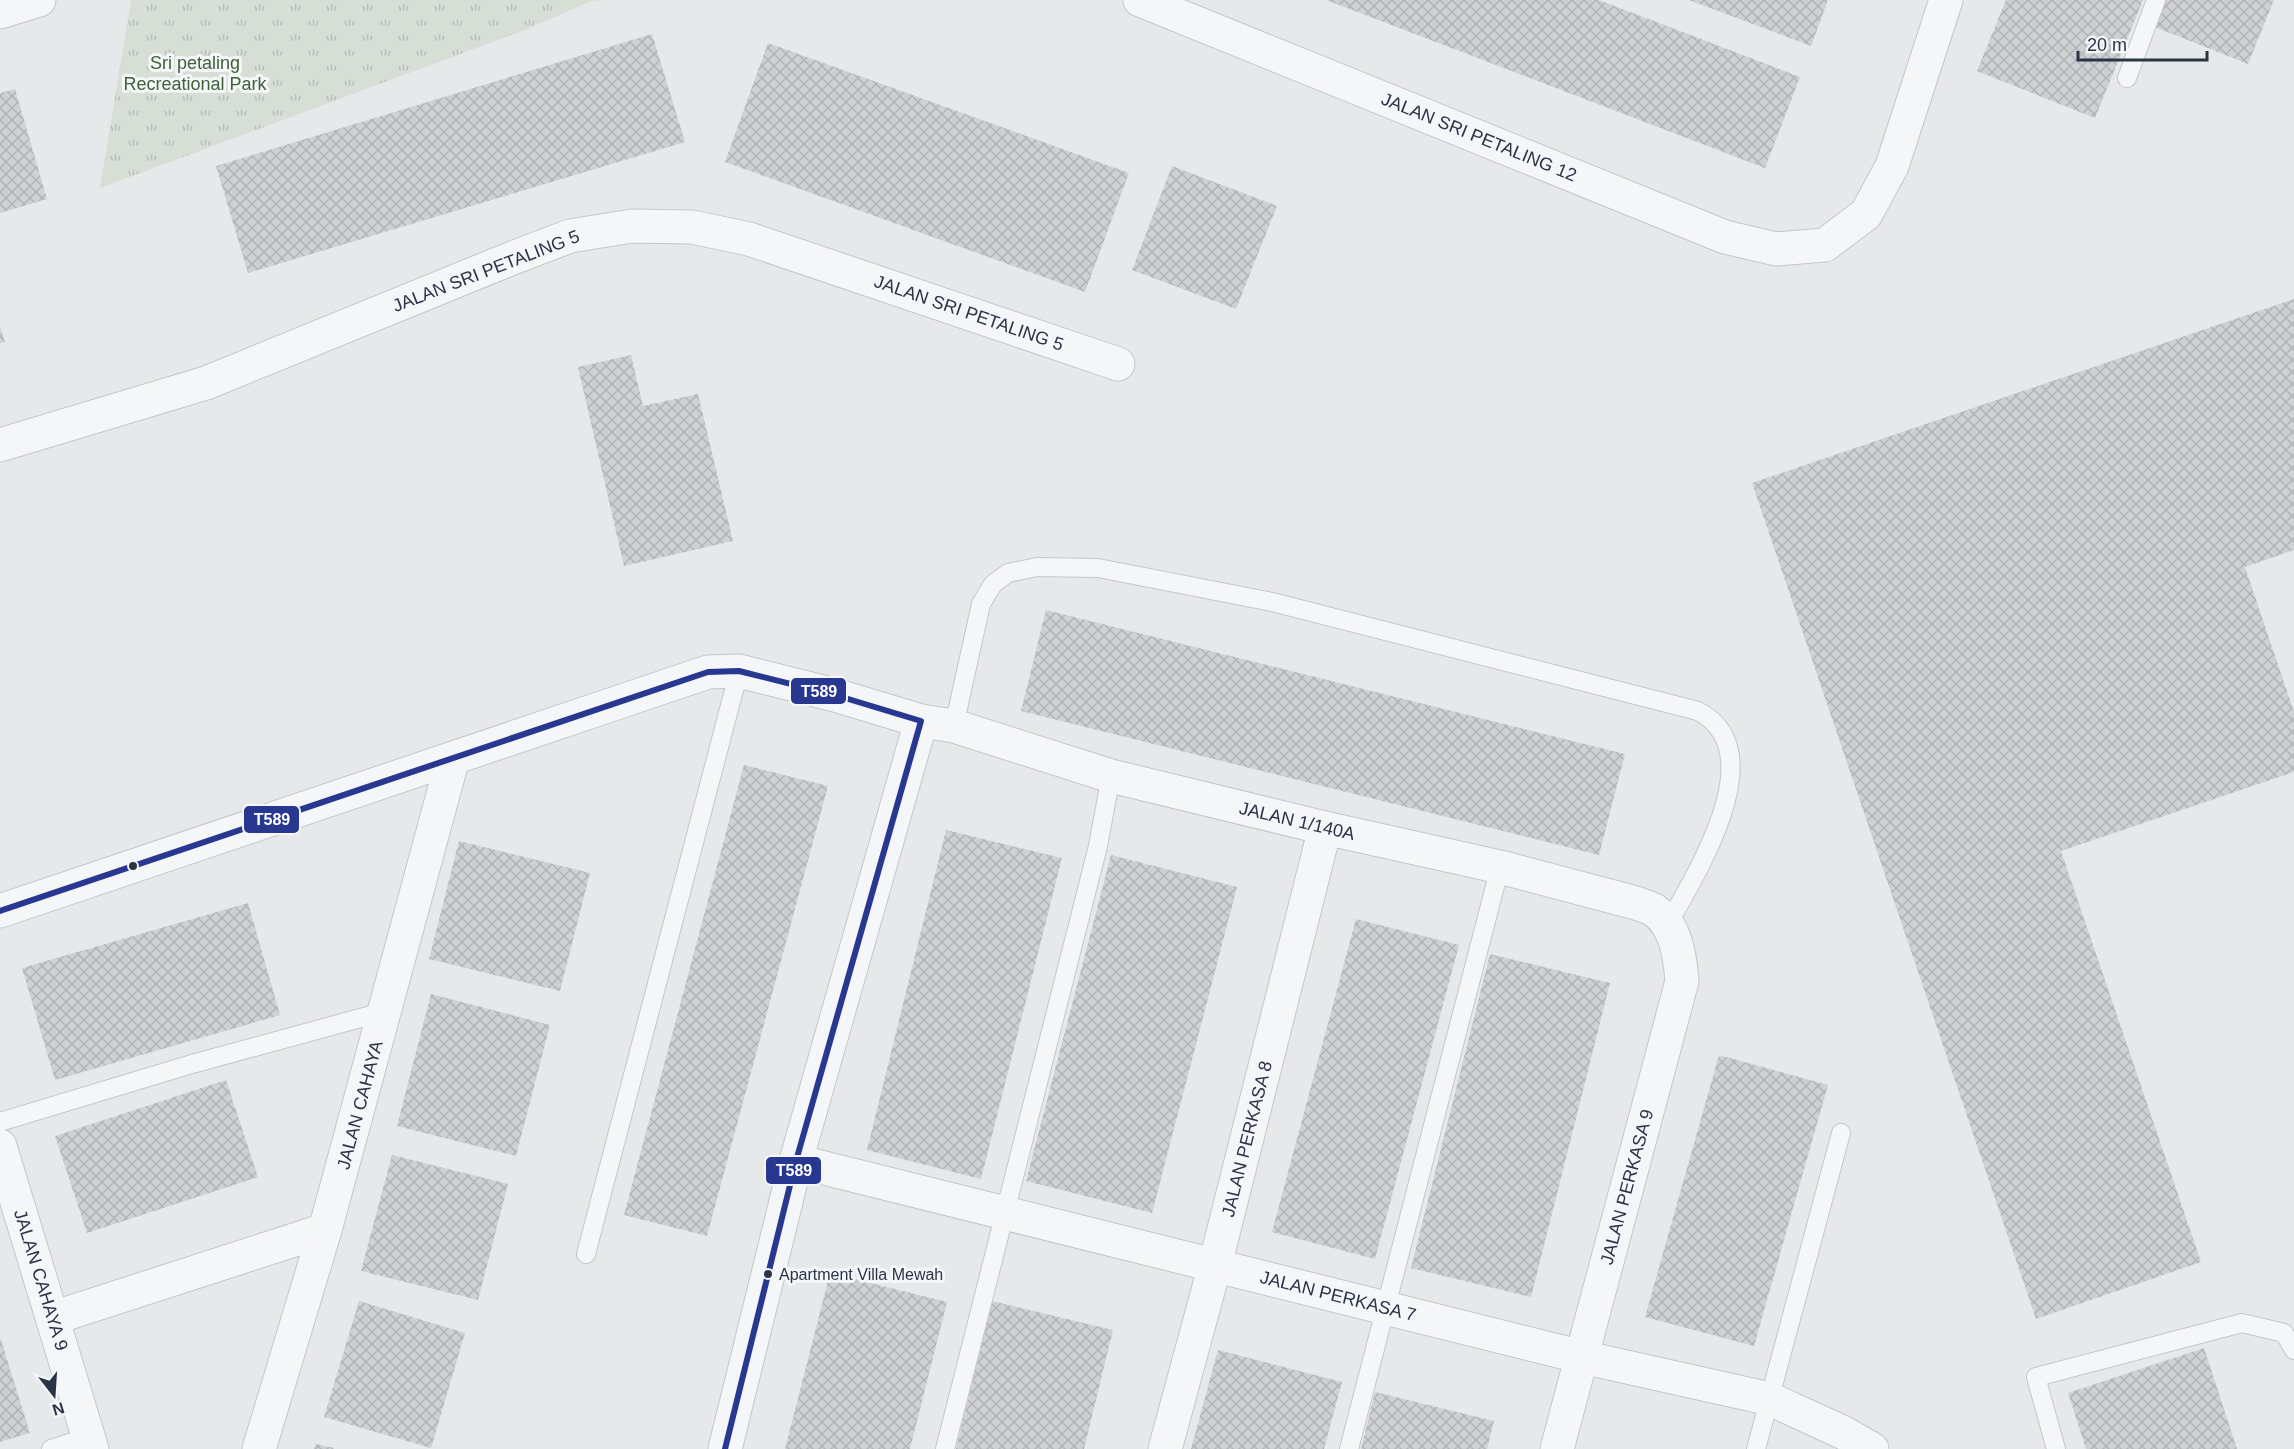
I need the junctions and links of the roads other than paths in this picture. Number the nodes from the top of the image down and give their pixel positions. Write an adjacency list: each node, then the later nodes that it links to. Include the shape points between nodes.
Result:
1 (39, 0): 5 (street)
2 (1140, 0): 3 (street, JALAN SRI PETALING 12, via 1725,237 1776,249 1826,245 1866,214 1892,166)
3 (1946, 0)
4 (2156, 0): 6 (lane)
5 (0, 12)
6 (2127, 78)
7 (1118, 364): 8 (street, JALAN SRI PETALING 5, via 748,239 692,227 632,226 570,236 206,383)
8 (0, 445)
9 (739, 671): 10 (street, JALAN 1/140A, via 835,694); 12 (street, JALAN 1/140A, via 708,672); 25 (lane)
10 (921, 721): 11 (street, JALAN 1/140A); 22 (street)
11 (954, 726): 13 (street, JALAN 1/140A); 17 (lane, via 981,604 993,584 1008,573 1037,567 1098,568 1272,602 1698,711 1722,729 1732,776 1712,844)
12 (453, 758): 16 (street, JALAN 1/140A); 18 (street, JALAN CAHAYA)
13 (1111, 776): 14 (street, JALAN 1/140A); 23 (lane, via 1098,846)
14 (1325, 828): 15 (street, JALAN 1/140A); 26 (street, JALAN PERKASA 8)
15 (1500, 867): 17 (street, JALAN 1/140A, via 1636,903 1654,910); 27 (lane)
16 (0, 911)
17 (1667, 926): 30 (street, JALAN PERKASA 9, via 1680,958 1682,981)
18 (386, 1011): 19 (lane); 24 (street, JALAN CAHAYA)
19 (0, 1122)
20 (1841, 1133): 31 (lane)
21 (0, 1146): 28 (street, JALAN CAHAYA 9)
22 (796, 1161): 23 (street, JALAN PERKASA 7); 35 (street)
23 (1006, 1213): 26 (street, JALAN PERKASA 7); 36 (lane)
24 (325, 1230): 28 (street); 34 (street, JALAN CAHAYA)
25 (586, 1254)
26 (1215, 1265): 27 (street, JALAN PERKASA 7); 37 (street, JALAN PERKASA 8)
27 (1387, 1308): 30 (street, JALAN PERKASA 7); 38 (lane)
28 (53, 1318): 32 (street, JALAN CAHAYA 9)
29 (2294, 1350): 42 (lane, via 2284,1333 2242,1323 2036,1377)
30 (1582, 1357): 31 (street, JALAN PERKASA 7); 39 (street, JALAN PERKASA 9)
31 (1770, 1399): 40 (lane); 41 (street, JALAN PERKASA 7)
32 (90, 1443): 33 (lane)
33 (51, 1449)
34 (259, 1449)
35 (725, 1449)
36 (945, 1449)
37 (1165, 1449)
38 (1349, 1449)
39 (1557, 1449)
40 (1756, 1449)
41 (1872, 1449)
42 (2056, 1449)

